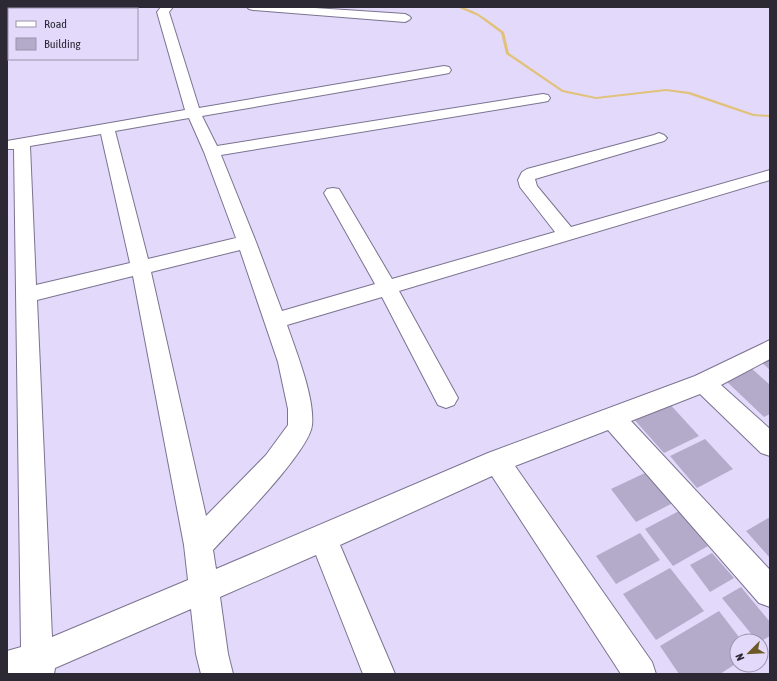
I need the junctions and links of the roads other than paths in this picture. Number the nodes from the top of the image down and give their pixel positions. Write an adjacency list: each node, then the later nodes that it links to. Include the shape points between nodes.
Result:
1 (167, 7): 6 (street, via 163,12)
2 (253, 7): 3 (street)
3 (405, 18)
4 (444, 70): 6 (street)
5 (543, 98): 10 (street)
6 (194, 114): 7 (street); 10 (street)
7 (107, 128): 9 (street); 15 (street)
8 (660, 138): 13 (street, via 528,176 526,180 529,187)
9 (14, 144): 17 (street)
10 (212, 152): 14 (street)
11 (770, 175): 13 (street)
12 (333, 193): 16 (street)
13 (567, 234): 16 (street)
14 (247, 242): 15 (street); 18 (street)
15 (140, 269): 17 (street); 26 (street)
16 (388, 289): 18 (street); 21 (street)
17 (26, 295): 30 (street)
18 (274, 321): 26 (street, via 289,362 300,409 300,426 275,463)
19 (770, 349): 20 (street)
20 (703, 383): 22 (street); 23 (street)
21 (446, 398)
22 (614, 418): 24 (street); 28 (street)
23 (770, 445)
24 (497, 461): 25 (street); 33 (street)
25 (323, 538): 27 (street); 32 (street)
26 (198, 545): 27 (street)
27 (204, 588): 29 (street); 30 (street)
28 (770, 592)
29 (214, 664)
30 (38, 666): 31 (street)
31 (7, 667)
32 (379, 674)
33 (640, 674)

